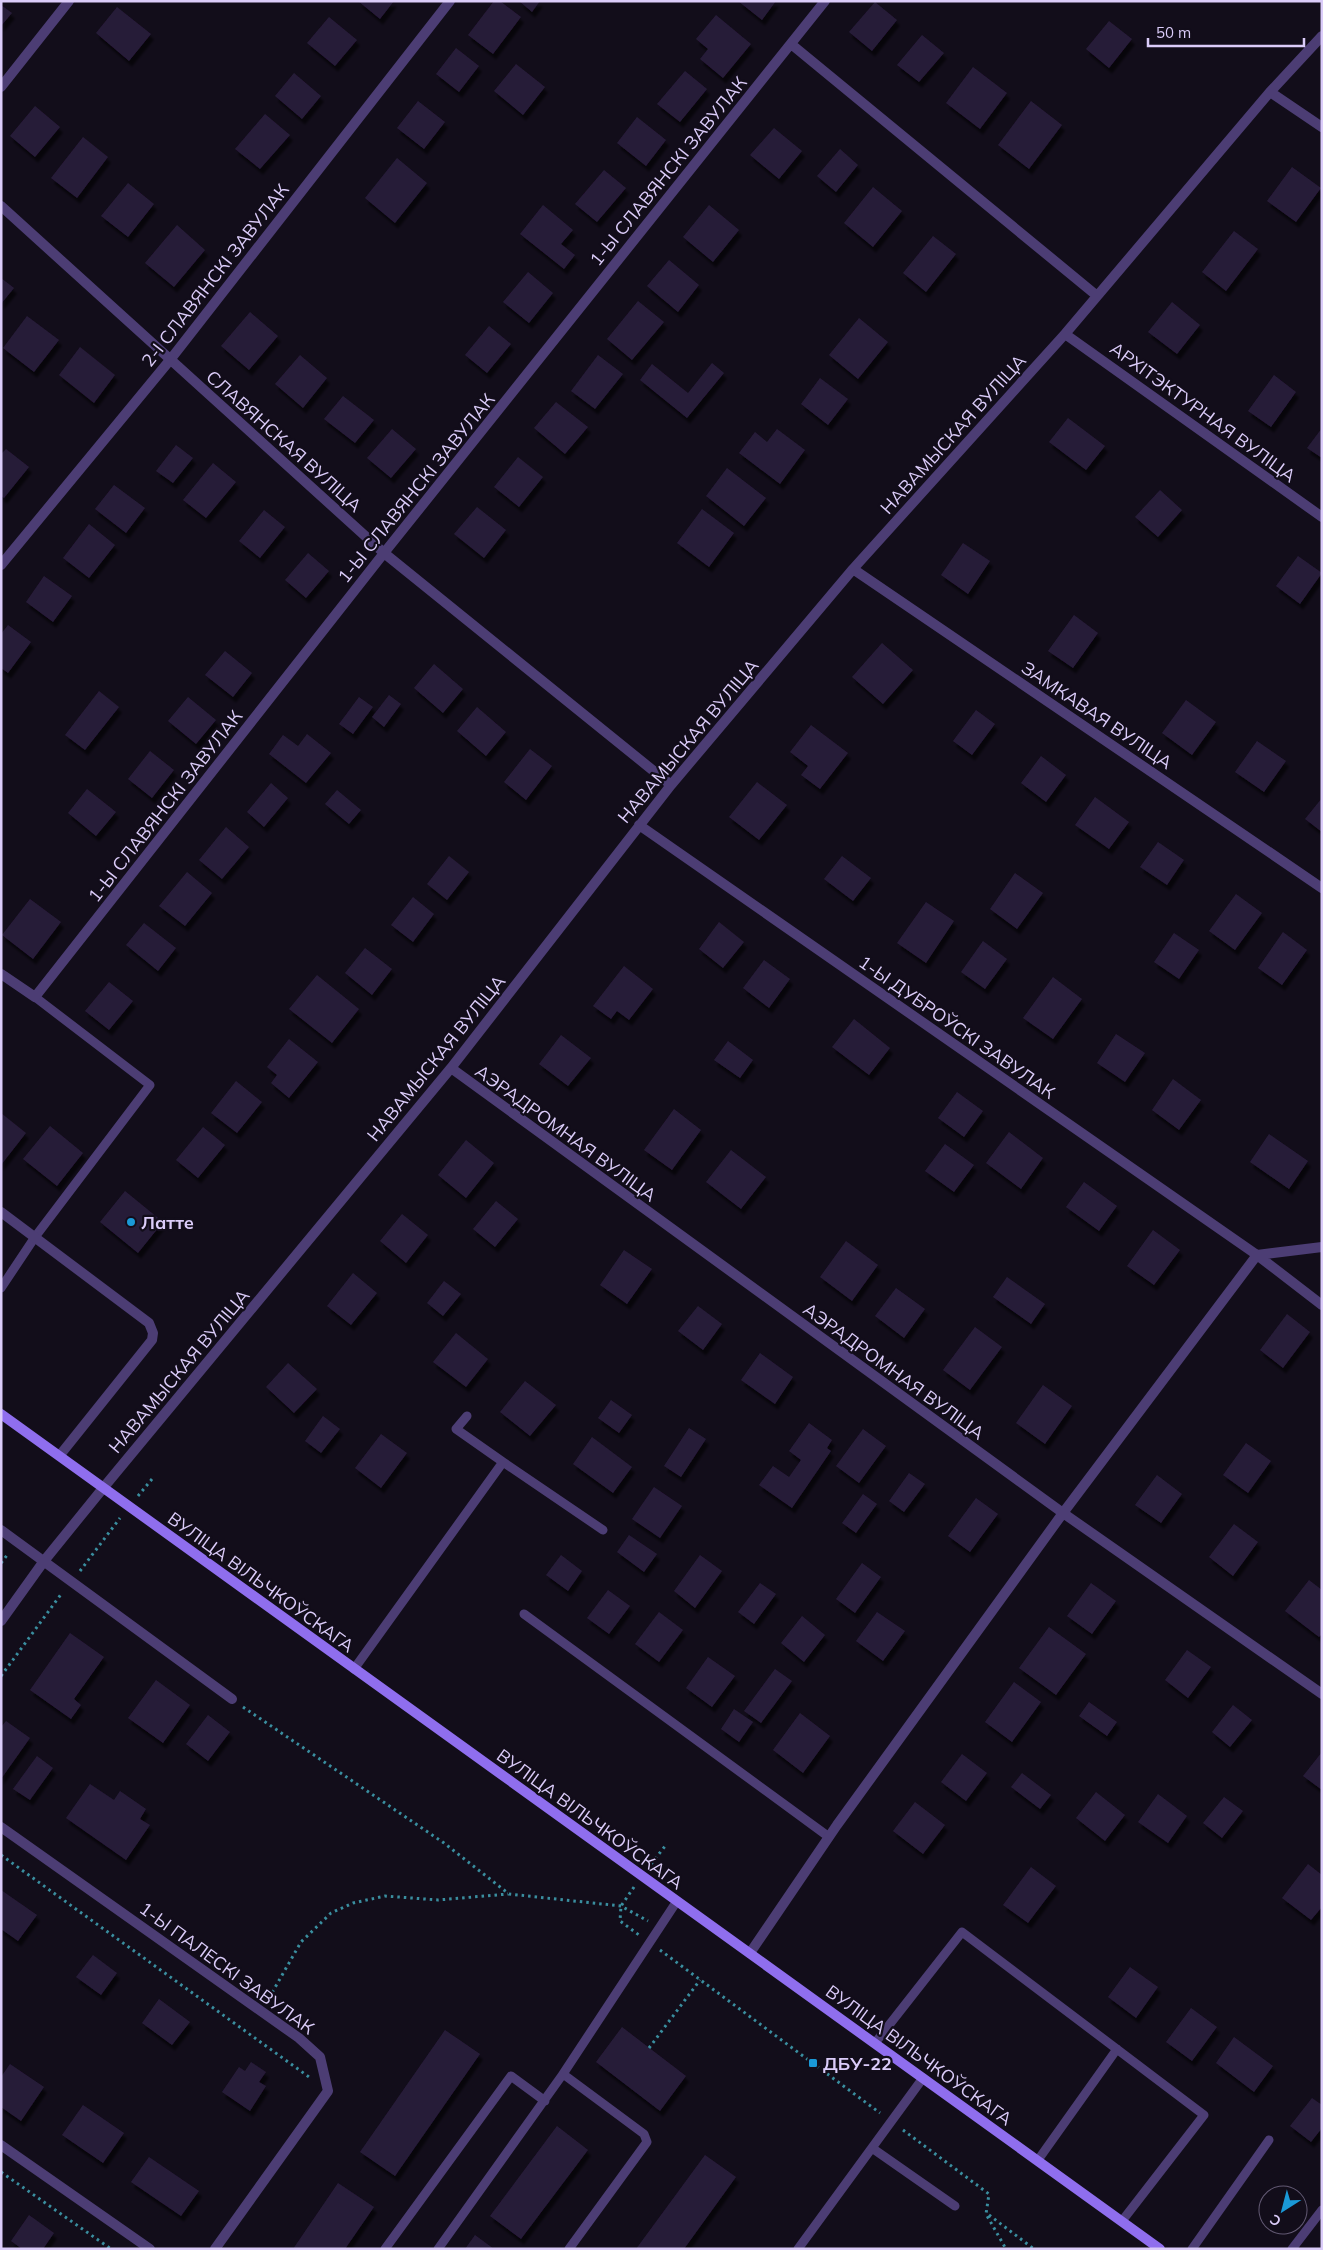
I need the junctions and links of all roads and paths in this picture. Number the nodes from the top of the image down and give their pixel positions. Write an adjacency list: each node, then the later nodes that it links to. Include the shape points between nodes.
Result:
1 (69, 1): 6 (street)
2 (450, 1): 12 (street, 2-І СЛАВЯНСКІ ЗАВУЛАК)
3 (825, 1): 5 (street, 1-Ы СЛАВЯНСКІ ЗАВУЛАК)
4 (1322, 36): 7 (street, НАВАМЫСКАЯ ВУЛІЦА)
5 (792, 44): 10 (street); 14 (street, 1-Ы СЛАВЯНСКІ ЗАВУЛАК)
6 (1, 87)
7 (1270, 92): 8 (street); 10 (street, НАВАМЫСКАЯ ВУЛІЦА)
8 (1322, 127)
9 (1, 206): 12 (street, СЛАВЯНСКАЯ ВУЛІЦА)
10 (1096, 295): 11 (street, НАВАМЫСКАЯ ВУЛІЦА)
11 (1065, 334): 13 (street, АРХІТЭКТУРНАЯ ВУЛІЦА); 16 (street, НАВАМЫСКАЯ ВУЛІЦА)
12 (170, 360): 14 (street, СЛАВЯНСКАЯ ВУЛІЦА); 15 (street, 2-І СЛАВЯНСКІ ЗАВУЛАК)
13 (1322, 517)
14 (384, 553): 17 (street, СЛАВЯНСКАЯ ВУЛІЦА); 21 (street, 1-Ы СЛАВЯНСКІ ЗАВУЛАК)
15 (1, 565)
16 (853, 569): 17 (street, НАВАМЫСКАЯ ВУЛІЦА); 19 (street, ЗАМКАВАЯ ВУЛІЦА)
17 (671, 785): 18 (street, НАВАМЫСКАЯ ВУЛІЦА)
18 (639, 825): 22 (street, НАВАМЫСКАЯ ВУЛІЦА); 26 (street, 1-Ы ДУБРОЎСКІ ЗАВУЛАК)
19 (1322, 888)
20 (1, 974): 21 (street)
21 (35, 997): 24 (lane, via 150,1085)
22 (451, 1068): 33 (street, НАВАМЫСКАЯ ВУЛІЦА); 34 (street, АЭРАДРОМНАЯ ВУЛІЦА)
23 (1, 1212): 24 (street)
24 (35, 1238): 27 (lane); 31 (street, via 149,1323 153,1333 152,1340)
25 (1322, 1247): 26 (street)
26 (1257, 1255): 28 (street, 1-Ы ДУБРОЎСКІ ЗАВУЛАК); 34 (street)
27 (1, 1288)
28 (1322, 1305)
29 (1, 1414): 31 (main road, ВУЛІЦА ВІЛЬЧКОЎСКАГА)
30 (467, 1416): 32 (lane, via 456,1429)
31 (60, 1455): 33 (main road, ВУЛІЦА ВІЛЬЧКОЎСКАГА)
32 (502, 1462): 36 (lane); 42 (lane)
33 (104, 1487): 38 (street, НАВАМЫСКАЯ ВУЛІЦА); 42 (main road, ВУЛІЦА ВІЛЬЧКОЎСКАГА)
34 (1063, 1513): 43 (street, АЭРАДРОМНАЯ ВУЛІЦА); 46 (street)
35 (1, 1530): 38 (street)
36 (603, 1530)
37 (10, 1552): 39 (path)
38 (44, 1560): 41 (street, НАВАМЫСКАЯ ВУЛІЦА); 44 (street)
39 (1, 1563)
40 (524, 1614): 46 (lane)
41 (1, 1621)
42 (354, 1669): 49 (main road, ВУЛІЦА ВІЛЬЧКОЎСКАГА)
43 (1322, 1694)
44 (232, 1699): 50 (path, via 444,1843)
45 (1, 1827): 57 (street, 1-Ы ПАЛЕСКІ ЗАВУЛАК)
46 (829, 1837): 55 (street)
47 (666, 1845): 49 (path)
48 (1, 1856): 63 (path)
49 (641, 1876): 51 (main road, ВУЛІЦА ВІЛЬЧКОЎСКАГА); 52 (path)
50 (509, 1894): 52 (path); 57 (path, via 438,1900 385,1896 353,1903 330,1913 301,1942)
51 (678, 1901): 53 (lane); 55 (main road, ВУЛІЦА ВІЛЬЧКОЎСКАГА)
52 (621, 1906): 53 (path); 54 (path, via 620,1921)
53 (660, 1928): 54 (lane)
54 (650, 1943): 56 (path); 61 (lane)
55 (750, 1953): 58 (main road, ВУЛІЦА ВІЛЬЧКОЎСКАГА)
56 (700, 1980): 59 (path); 65 (path)
57 (261, 2011): 63 (street, 1-Ы ПАЛЕСКІ ЗАВУЛАК, via 320,2057)
58 (875, 2043): 60 (lane, via 962,1932); 62 (main road, ВУЛІЦА ВІЛЬЧКОЎСКАГА)
59 (649, 2048)
60 (1116, 2049): 69 (lane); 74 (lane, via 1204,2115)
61 (563, 2074): 64 (lane); 80 (lane, via 644,2134 647,2142)
62 (923, 2078): 65 (lane); 69 (main road, ВУЛІЦА ВІЛЬЧКОЎСКАГА)
63 (328, 2091): 77 (street)
64 (545, 2101): 78 (lane, via 511,2076); 79 (lane)
65 (892, 2121): 68 (lane); 73 (path, via 989,2194)
66 (1269, 2140): 85 (lane)
67 (1, 2145): 76 (street)
68 (872, 2148): 71 (lane); 81 (lane)
69 (1038, 2160): 74 (main road, ВУЛІЦА ВІЛЬЧКОЎСКАГА)
70 (1, 2172): 75 (path)
71 (955, 2206)
72 (1322, 2210): 86 (lane)
73 (986, 2214): 82 (path); 83 (path)
74 (1122, 2221): 84 (main road, ВУЛІЦА ВІЛЬЧКОЎСКАГА)
75 (111, 2249)
76 (150, 2249)
77 (215, 2249)
78 (385, 2249)
79 (438, 2249)
80 (569, 2249)
81 (798, 2249)
82 (1006, 2249)
83 (1034, 2249)
84 (1160, 2249)
85 (1192, 2249)
86 (1292, 2249)

